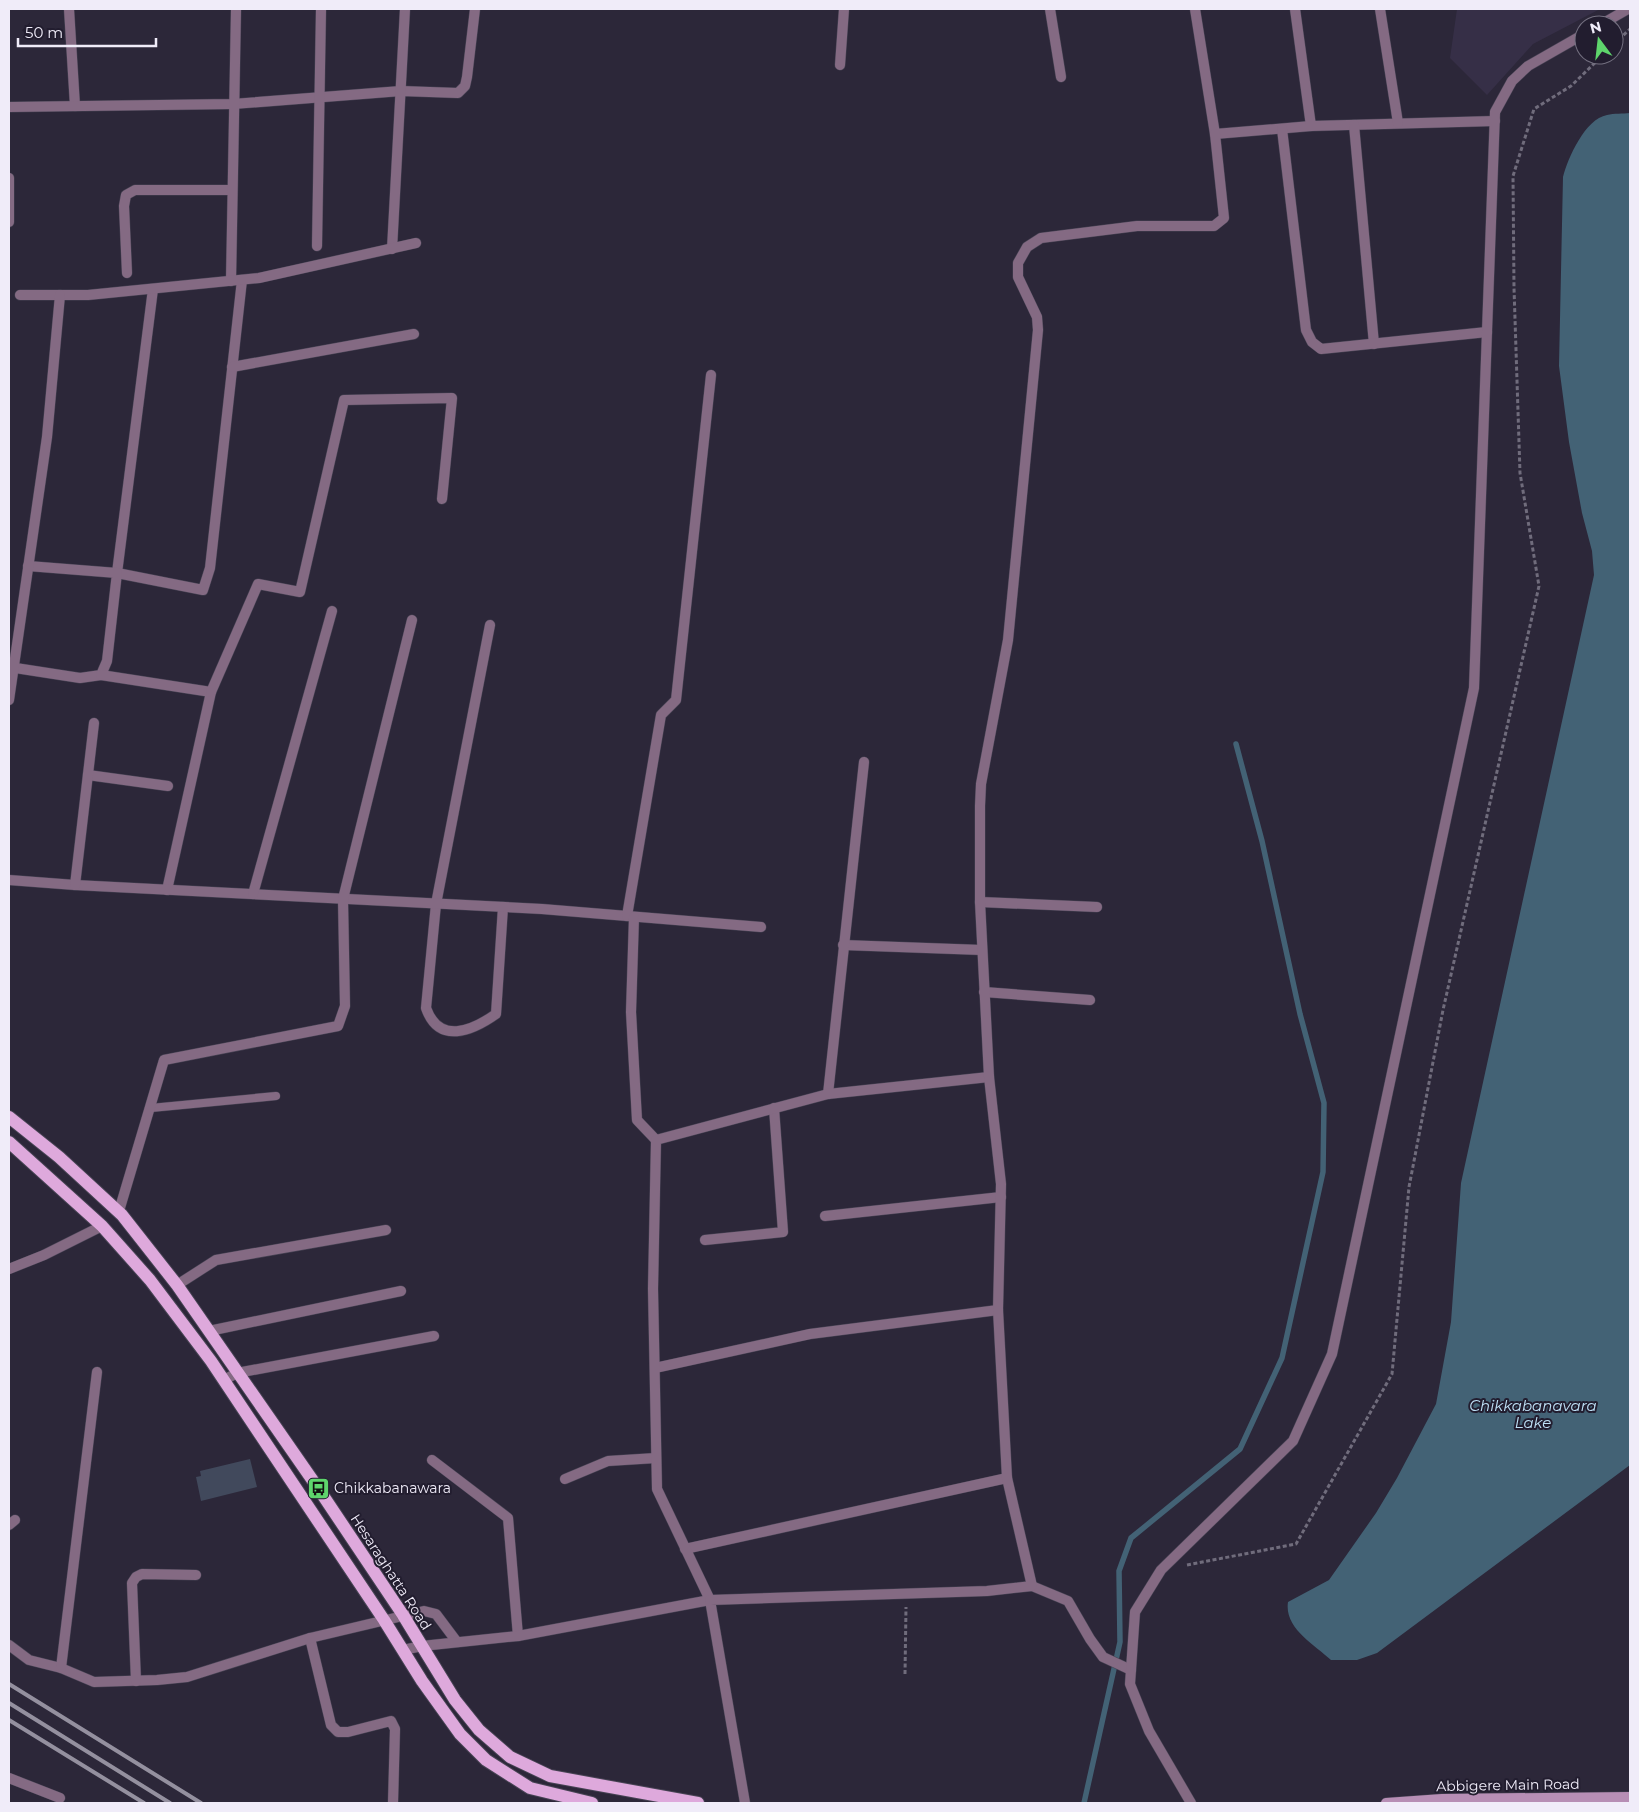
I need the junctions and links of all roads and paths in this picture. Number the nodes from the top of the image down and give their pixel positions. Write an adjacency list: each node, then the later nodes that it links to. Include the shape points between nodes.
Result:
1 (69, 9): 17 (street)
2 (236, 9): 16 (street)
3 (321, 9): 15 (street)
4 (405, 9): 14 (street)
5 (475, 9): 14 (street, via 465,86 458,93)
6 (844, 9): 12 (street)
7 (1050, 9): 13 (street)
8 (1195, 9): 24 (street)
9 (1294, 9): 22 (street)
10 (1380, 9): 20 (street)
11 (1574, 40): 19 (street, via 1528,66 1512,81 1496,112)
12 (840, 66)
13 (1061, 77)
14 (401, 91): 15 (street); 31 (street)
15 (320, 98): 16 (street); 30 (street)
16 (233, 104): 17 (street); 26 (street)
17 (75, 106): 18 (street)
18 (9, 107)
19 (1495, 121): 20 (street); 38 (street)
20 (1398, 123): 21 (street)
21 (1354, 125): 22 (street); 40 (street)
22 (1311, 126): 23 (street)
23 (1282, 129): 24 (street); 40 (street, via 1306,330 1312,342 1321,349)
24 (1215, 134): 62 (street, via 1224,218 1214,226 1137,226 1059,234 1041,238 1027,247 1018,263 1018,277 1037,317 1038,330 1008,640 981,784)
25 (9, 178): 27 (street)
26 (232, 190): 32 (street, via 135,190 126,195); 34 (street)
27 (10, 205): 28 (street)
28 (9, 222)
29 (416, 243): 31 (street)
30 (317, 246)
31 (392, 249): 33 (street)
32 (127, 273)
33 (242, 280): 34 (street); 41 (street)
34 (231, 281): 35 (street)
35 (153, 289): 36 (street); 45 (street)
36 (60, 295): 37 (street); 44 (street, via 47,437)
37 (20, 296)
38 (1487, 332): 40 (street); 114 (street, via 1474,688 1332,1354 1293,1441 1161,1570 1135,1612)
39 (414, 334): 41 (street)
40 (1374, 344)
41 (232, 367): 45 (street, via 210,568 203,590)
42 (711, 374): 66 (street, via 676,700 661,715)
43 (442, 499): 51 (street, via 452,398 344,400 300,592 258,584)
44 (28, 566): 45 (street); 49 (street)
45 (117, 574): 50 (street, via 107,660)
46 (332, 611): 60 (street)
47 (412, 620): 61 (street)
48 (490, 625): 63 (street)
49 (11, 668): 50 (street, via 80,678); 52 (street)
50 (100, 675): 51 (street)
51 (211, 692): 59 (street)
52 (9, 700)
53 (94, 724): 55 (street)
54 (864, 762): 68 (street)
55 (88, 775): 56 (street); 58 (street)
56 (168, 786)
57 (9, 880): 58 (street)
58 (75, 885): 59 (street)
59 (166, 890): 60 (street)
60 (253, 894): 61 (street)
61 (343, 899): 63 (street); 75 (street, via 345,1006 338,1026 164,1060)
62 (980, 902): 65 (street); 69 (street)
63 (436, 904): 64 (street); 64 (street, via 426,1008 438,1027 455,1033 478,1027 496,1014)
64 (503, 907): 66 (street)
65 (1097, 907)
66 (631, 916): 67 (street); 78 (street, via 631,1012 637,1120)
67 (761, 927)
68 (843, 945): 69 (street); 73 (street)
69 (982, 950): 70 (street)
70 (984, 992): 71 (street); 72 (street)
71 (1090, 1000)
72 (989, 1078): 73 (street); 80 (street)
73 (828, 1094): 76 (street)
74 (276, 1096): 75 (lane)
75 (151, 1108): 81 (street)
76 (774, 1108): 78 (street); 85 (street, via 783,1232)
77 (9, 1117): 81 (main road, Hesaraghatta Road)
78 (656, 1140): 92 (street)
79 (9, 1142): 83 (main road)
80 (1001, 1197): 82 (street); 89 (street)
81 (119, 1211): 87 (main road, Hesaraghatta Road)
82 (825, 1216)
83 (102, 1226): 86 (street, via 44,1255); 95 (main road, via 150,1280)
84 (386, 1230): 87 (street, via 216,1260)
85 (706, 1240)
86 (9, 1268)
87 (177, 1285): 90 (main road, Hesaraghatta Road)
88 (401, 1291): 90 (street)
89 (998, 1310): 92 (street, via 810,1334); 98 (street)
90 (209, 1330): 94 (main road, Hesaraghatta Road)
91 (434, 1336): 94 (street)
92 (655, 1368): 96 (street)
93 (97, 1372): 113 (street)
94 (237, 1373): 95 (street); 105 (main road, Hesaraghatta Road)
95 (224, 1380): 106 (main road)
96 (656, 1458): 99 (street, via 608,1461); 100 (street, via 657,1489)
97 (432, 1460): 107 (street, via 508,1518)
98 (1008, 1478): 100 (street); 102 (street)
99 (565, 1479)
100 (685, 1549): 104 (street)
101 (196, 1575): 116 (street, via 142,1574 132,1583)
102 (1032, 1586): 103 (street); 114 (street, via 1068,1601 1090,1640 1107,1659)
103 (907, 1594): 104 (street); 115 (path)
104 (710, 1600): 107 (street); 123 (street)
105 (402, 1615): 106 (street); 109 (street, via 424,1611 436,1614); 111 (main road, Hesaraghatta Road)
106 (384, 1620): 108 (street); 112 (main road)
107 (518, 1636): 109 (street)
108 (310, 1638): 116 (street, via 187,1676); 120 (street, via 331,1725 338,1732 348,1732 391,1721 395,1729)
109 (457, 1642): 111 (street)
110 (9, 1645): 113 (street, via 29,1660)
111 (422, 1646): 112 (street); 122 (main road, Hesaraghatta Road, via 455,1700 480,1730 510,1757 550,1776)
112 (403, 1650): 121 (main road, via 460,1734 486,1760 530,1788)
113 (61, 1668): 116 (street, via 94,1682)
114 (1127, 1668): 124 (street, via 1149,1731)
115 (905, 1674)
116 (136, 1681)
117 (9, 1778): 119 (street)
118 (1630, 1797): 125 (main road, Abbigere Main Road, via 1442,1799)
119 (60, 1798)
120 (393, 1803)
121 (592, 1803)
122 (698, 1803)
123 (745, 1803)
124 (1191, 1803)
125 (1386, 1803)

